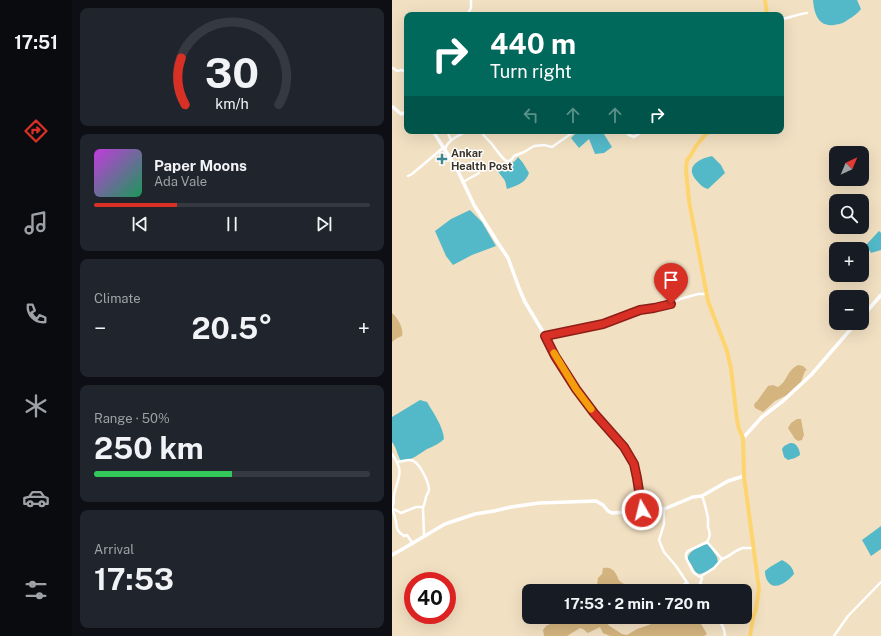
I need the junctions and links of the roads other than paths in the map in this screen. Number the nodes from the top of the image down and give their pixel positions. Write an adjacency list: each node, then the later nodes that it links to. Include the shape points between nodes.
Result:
1 (471, 0): 3 (street)
2 (765, 0): 4 (main road)
3 (469, 12)
4 (767, 12)
5 (807, 13): 6 (street)
6 (784, 19)
7 (393, 68): 8 (street)
8 (404, 71)
9 (392, 107): 10 (street, via 401,114)
10 (404, 113)
11 (436, 134): 20 (street)
12 (448, 134): 19 (street)
13 (462, 134): 19 (street)
14 (482, 134): 15 (street, via 506,161 534,146 552,147)
15 (572, 134)
16 (629, 134): 17 (street, via 634,137)
17 (638, 134)
18 (706, 134): 24 (main road, via 687,160 686,170 689,201)
19 (452, 140): 20 (street)
20 (444, 148): 22 (street); 23 (street)
21 (479, 173): 23 (street)
22 (408, 176)
23 (463, 182): 28 (street, via 474,205 508,258 518,288)
24 (707, 294): 28 (street, via 698,294 664,306 640,310 603,324); 29 (main road, via 731,368 737,420)
25 (881, 295): 26 (street)
26 (869, 309)
27 (850, 330): 29 (street, via 811,375 762,417)
28 (545, 336): 37 (street, via 576,389 624,447 634,464)
29 (743, 438): 32 (main road)
30 (392, 454): 31 (street)
31 (397, 462): 34 (street, via 410,460 419,466 429,489); 35 (street, via 400,474)
32 (744, 476): 33 (street, via 728,481); 41 (main road)
33 (702, 496): 36 (street); 39 (street, via 708,519 710,538)
34 (422, 507): 35 (street, via 401,513); 38 (street)
35 (392, 508): 40 (street, via 398,532 407,535)
36 (664, 509): 37 (street); 45 (street, via 664,524 659,540 664,552)
37 (642, 510): 38 (street, via 612,513 596,501 539,503 475,514 445,524)
38 (424, 537): 40 (street)
39 (707, 542): 43 (street); 44 (street, via 686,554 694,573)
40 (413, 544): 42 (street)
41 (753, 548): 43 (street, via 738,550); 51 (main road, via 759,589)
42 (392, 555)
43 (722, 559): 44 (street)
44 (702, 576): 48 (street)
45 (687, 582): 47 (street)
46 (881, 582): 52 (street, via 848,616)
47 (685, 584)
48 (701, 584)
49 (721, 624): 50 (street)
50 (725, 636)
51 (750, 636)
52 (834, 636)

